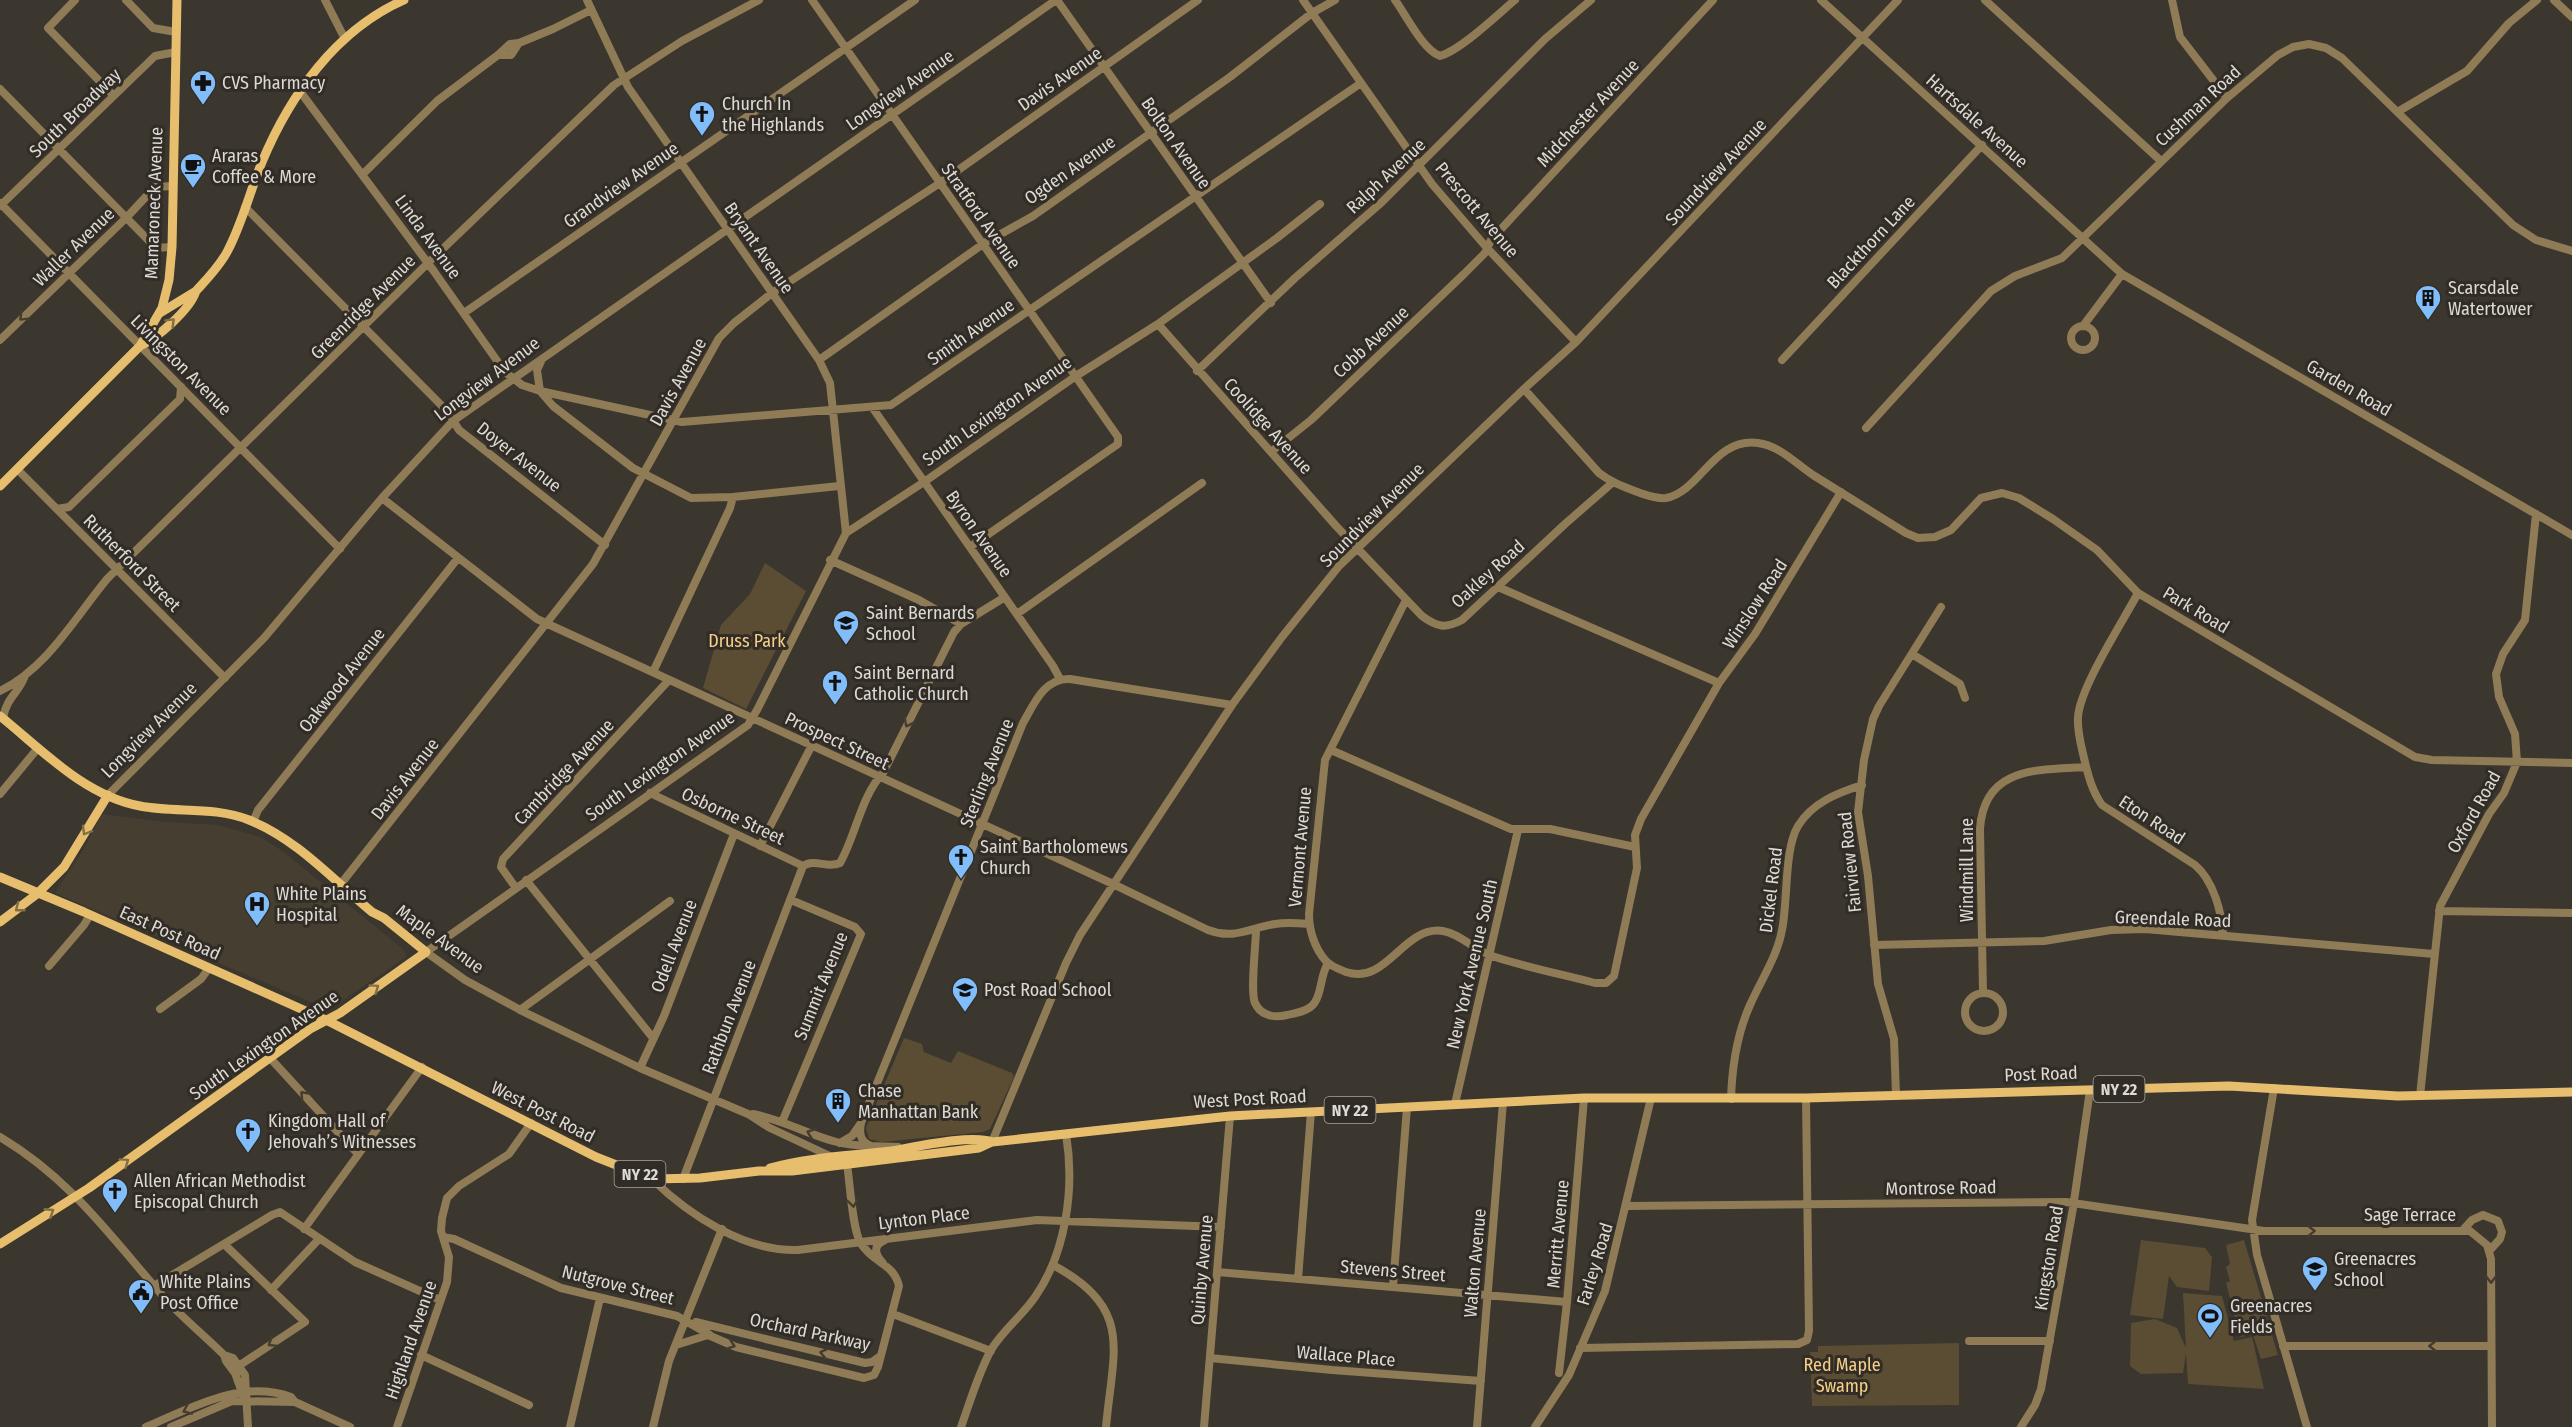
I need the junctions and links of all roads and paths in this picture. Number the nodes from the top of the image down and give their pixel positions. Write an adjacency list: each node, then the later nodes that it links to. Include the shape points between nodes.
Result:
1 (75, 0): 37 (street, via 48,28)
2 (126, 0): 27 (street, via 153,28)
3 (177, 0): 27 (main road, Mamaroneck Avenue)
4 (325, 0): 29 (street)
5 (404, 0): 29 (main road)
6 (587, 0): 24 (street, Bryant Avenue)
7 (759, 0): 33 (street, Greenridge Avenue, via 681,41)
8 (812, 0): 30 (street, Stratford Avenue)
9 (915, 0): 30 (street, Grandview Avenue)
10 (1056, 0): 32 (street, Bolton Avenue); 40 (street, Longview Avenue)
11 (1198, 0): 32 (street, Davis Avenue)
12 (1303, 0): 25 (street, Prescott Avenue)
13 (1335, 0): 25 (street, Ogden Avenue)
14 (1395, 0): 15 (street, via 1423,41 1440,56)
15 (1515, 0)
16 (1591, 0): 46 (street, Ralph Avenue, via 1545,39)
17 (1713, 0): 59 (street, Midchester Avenue)
18 (1821, 0): 28 (street, Hartsdale Avenue)
19 (1898, 0): 28 (street, Soundview Avenue)
20 (1985, 0): 44 (street)
21 (2172, 0): 38 (street, via 2180,37)
22 (2537, 0): 39 (street, via 2509,23 2467,71)
23 (2554, 0): 26 (street)
24 (591, 10): 33 (street, Bryant Avenue); 47 (street, via 506,46 437,101)
25 (1312, 13): 34 (street, Prescott Avenue); 41 (street, Ogden Avenue)
26 (2572, 17)
27 (176, 32): 31 (main road, Mamaroneck Avenue)
28 (1864, 38): 42 (street, Hartsdale Avenue); 76 (street, Soundview Avenue)
29 (345, 39): 36 (main road)
30 (845, 47): 40 (street, Stratford Avenue); 45 (street, Grandview Avenue)
31 (176, 52): 37 (street, South Broadway, via 158,54); 49 (main road, Mamaroneck Avenue)
32 (1103, 67): 41 (street, Bolton Avenue); 48 (street, Davis Avenue)
33 (624, 78): 45 (street, Bryant Avenue); 61 (street, Greenridge Avenue)
34 (1361, 83): 46 (street, Prescott Avenue); 50 (street, Smith Avenue)
35 (0, 89): 43 (street)
36 (299, 90): 47 (street, Linda Avenue); 53 (main road, via 272,138)
37 (113, 95): 43 (street, South Broadway)
38 (2227, 98): 39 (street, Cushman Road, via 2278,55 2293,46 2309,44 2342,58); 44 (street, Cushman Road)
39 (2398, 111): 60 (street, Cushman Road, via 2513,225 2536,240)
40 (893, 116): 48 (street, Stratford Avenue); 55 (street, Longview Avenue)
41 (1149, 132): 50 (street, Bolton Avenue); 57 (street, Ogden Avenue, via 1033,216)
42 (1982, 145): 56 (street, Hartsdale Avenue); 80 (street, Blackthorn Lane)
43 (58, 149): 51 (street, South Broadway); 54 (street)
44 (2160, 161): 56 (street, Cushman Road)
45 (680, 162): 55 (street, Bryant Avenue); 70 (street, Grandview Avenue)
46 (1420, 166): 59 (street, Prescott Avenue); 68 (street, Ralph Avenue)
47 (363, 174): 61 (street, Linda Avenue)
48 (940, 183): 57 (street, Stratford Avenue); 67 (street, Davis Avenue)
49 (173, 186): 54 (street, Waller Avenue, via 155,187); 58 (main road, Mamaroneck Avenue)
50 (1196, 197): 62 (street, Bolton Avenue); 69 (street, Smith Avenue)
51 (1, 204): 64 (street, Livingston Avenue)
52 (1320, 204): 62 (street, South Lexington Avenue)
53 (245, 207): 66 (main road, via 227,252); 73 (street, Doyer Avenue)
54 (126, 218): 58 (street, via 156,248); 64 (street, Waller Avenue)
55 (727, 228): 67 (street, Bryant Avenue); 78 (street, Longview Avenue)
56 (2082, 238): 63 (street, Hartsdale Avenue); 91 (street, Cushman Road, via 2062,258 2015,276 1990,291)
57 (983, 244): 69 (street, Stratford Avenue); 79 (street, Ogden Avenue)
58 (172, 247): 71 (main road, Mamaroneck Avenue, via 167,293)
59 (1487, 248): 76 (street, Prescott Avenue); 93 (street, Cobb Avenue, via 1311,420)
60 (2572, 251)
61 (428, 263): 70 (street, Linda Avenue); 73 (street, Greenridge Avenue)
62 (1242, 263): 68 (street, Bolton Avenue); 72 (street, South Lexington Avenue)
63 (2112, 266): 65 (street, Garden Road)
64 (68, 273): 75 (street, Waller Avenue, one-way to 75); 77 (street, Livingston Avenue)
65 (2122, 274): 74 (street); 105 (street, Garden Road)
66 (196, 291): 71 (main road); 77 (main road, one-way to 66, via 153,340)
67 (772, 293): 79 (street, Bryant Avenue); 89 (street, Davis Avenue, via 719,338)
68 (1271, 303): 81 (street, Ralph Avenue)
69 (1029, 310): 82 (street, Stratford Avenue); 87 (street, Smith Avenue, via 899,402)
70 (464, 313): 83 (street, Linda Avenue)
71 (159, 314): 77 (main road, Mamaroneck Avenue)
72 (1158, 324): 81 (street, Coolidge Avenue); 82 (street, South Lexington Avenue)
73 (364, 326): 90 (street, Doyer Avenue, via 447,411); 92 (street, Greenridge Avenue)
74 (2083, 326)
75 (0, 340)
76 (1576, 342): 85 (street, Soundview Avenue)
77 (140, 346): 84 (street, Livingston Avenue); 94 (main road, Mamaroneck Avenue)
78 (545, 356): 83 (street, Longview Avenue); 86 (street, via 537,370)
79 (819, 360): 88 (street, Bryant Avenue, via 830,383)
80 (1782, 360)
81 (1197, 370): 93 (street, Coolidge Avenue)
82 (1076, 376): 96 (street, South Lexington Avenue); 109 (street, Stratford Avenue, via 1113,427 1118,444)
83 (513, 379): 86 (street, Linda Avenue); 90 (street, Longview Avenue)
84 (181, 387): 92 (street, Livingston Avenue); 104 (street, via 180,399 69,507)
85 (1524, 389): 98 (street); 110 (street, Soundview Avenue)
86 (540, 390): 89 (street, Smith Avenue); 95 (street, Linda Avenue, via 553,406)
87 (872, 407): 88 (street, Smith Avenue); 96 (street, Byron Avenue)
88 (832, 410): 89 (street, Smith Avenue); 100 (street, Bryant Avenue)
89 (674, 420): 95 (street, Davis Avenue)
90 (453, 422): 103 (street, Longview Avenue); 108 (street, Doyer Avenue)
91 (1866, 428)
92 (242, 448): 111 (street, Livingston Avenue); 114 (street, Greenridge Avenue)
93 (1271, 452): 110 (street, Coolidge Avenue)
94 (18, 470): 99 (main road, Mamaroneck Avenue); 104 (street, Rutherford Street)
95 (643, 475): 102 (street, Linda Avenue, via 685,497); 108 (street, Davis Avenue)
96 (924, 482): 106 (street, South Lexington Avenue); 109 (street, Byron Avenue)
97 (1202, 483): 120 (street)
98 (1612, 483): 101 (street, via 1654,498 1671,496 1729,449 1757,443 1788,456); 115 (street, Oakley Road)
99 (0, 486)
100 (839, 486): 102 (street, Linda Avenue); 106 (street, Bryant Avenue)
101 (1841, 492): 116 (street, Park Road, via 1918,538 1935,537 1951,530 1981,498 1995,493 2010,495 2091,545); 129 (street, Winslow Road, via 1755,634)
102 (733, 497): 124 (street)
103 (382, 498): 111 (street, Longview Avenue); 112 (street, Prospect Street)
104 (57, 509): 114 (street, Rutherford Street)
105 (2536, 514): 107 (street, Garden Road); 140 (street, Oxford Road, via 2525,620 2503,654 2496,674 2499,697 2515,734)
106 (846, 533): 113 (street, South Lexington Avenue)
107 (2572, 535)
108 (605, 545): 121 (street, Davis Avenue)
109 (970, 547): 117 (street, Byron Avenue)
110 (1357, 547): 118 (street, Oakley Road); 134 (street, Soundview Avenue, via 1302,610)
111 (340, 549): 126 (street, Longview Avenue)
112 (458, 558): 121 (street, Prospect Street); 148 (street, Oakwood Avenue, via 258,810)
113 (830, 560): 122 (street, via 919,600); 136 (street, South Lexington Avenue)
114 (117, 568): 125 (street, Greenridge Avenue); 126 (street, Rutherford Street)
115 (1498, 587): 118 (street, Oakley Road, via 1462,620 1445,627 1435,625); 129 (street)
116 (2138, 593): 140 (street, Park Road, via 2415,757); 142 (street, Eton Road, via 2079,710 2078,729)
117 (1005, 597): 120 (street, Byron Avenue); 122 (street)
118 (1406, 600): 139 (street, Vermont Avenue)
119 (1941, 608): 123 (street, Fairview Road)
120 (1017, 614): 127 (street, Byron Avenue)
121 (547, 623): 124 (street, Prospect Street); 158 (street, Davis Avenue)
122 (961, 624): 143 (street, one-way to 143)
123 (1912, 654): 132 (street, via 1960,684); 144 (street, Fairview Road, via 1873,719)
124 (653, 672): 128 (street, Prospect Street)
125 (24, 678): 130 (street, Greenridge Avenue); 131 (street, Greenridge Avenue)
126 (225, 678): 147 (street, Longview Avenue)
127 (1060, 679): 134 (street); 149 (street, Sterling Avenue, via 1047,686 1023,723)
128 (669, 680): 136 (street, Prospect Street); 159 (street, Cambridge Avenue, via 503,859 501,867)
129 (1719, 682): 153 (street, Winslow Road, via 1641,819)
130 (0, 692)
131 (10, 697): 133 (street); 135 (street, Greenridge Avenue)
132 (1965, 698)
133 (0, 700)
134 (1232, 705): 157 (street, Soundview Avenue)
135 (1, 717): 138 (main road, Maple Avenue)
136 (752, 718): 137 (street, Prospect Street); 146 (street, South Lexington Avenue, via 748,725)
137 (812, 745): 143 (street, Prospect Street); 152 (street)
138 (38, 748): 145 (street); 147 (main road, Maple Avenue, via 72,776)
139 (1331, 750): 150 (street); 167 (street, Vermont Avenue, via 1322,778)
140 (2517, 762): 141 (street, Park Road); 163 (street, Oxford Road)
141 (2572, 763)
142 (2086, 767): 169 (street, Eton Road, via 2102,805 2199,868 2214,894); 170 (street, Windmill Lane, via 2025,771 1999,786 1986,802 1980,830)
143 (879, 777): 149 (street, Prospect Street); 154 (street, via 840,863 832,866 812,862)
144 (1862, 785): 171 (street, Fairview Road, via 1858,812); 194 (street, Dickel Road, via 1819,805 1795,831 1780,941 1741,1029)
145 (0, 794)
146 (650, 794): 151 (street, Osborne Street); 156 (street, South Lexington Avenue)
147 (108, 795): 148 (main road, Maple Avenue, via 139,806 206,810); 160 (main road, Longview Avenue, one-way to 160, via 64,867)
148 (253, 822): 158 (main road, Maple Avenue, via 290,843)
149 (982, 824): 157 (street, Prospect Street); 205 (street, Sterling Avenue)
150 (1518, 830): 153 (street, via 1550,829); 174 (street, New York Avenue South)
151 (734, 834): 152 (street, Osborne Street); 183 (street, Odell Avenue)
152 (760, 846): 154 (street, Osborne Street)
153 (1635, 847): 174 (street, Winslow Road, via 1637,867 1611,981 1595,983)
154 (803, 866): 161 (street, Rathbun Avenue)
155 (0, 877): 160 (main road, East Post Road / NY 22)
156 (526, 880): 159 (street, South Lexington Avenue); 175 (street)
157 (1113, 884): 168 (street, Prospect Street, via 1217,933 1238,935); 208 (street, Soundview Avenue, via 1066,963)
158 (340, 885): 172 (main road, Maple Avenue)
159 (516, 888): 172 (street, South Lexington Avenue)
160 (37, 894): 165 (main road, East Post Road / NY 22); 166 (main road, Longview Avenue, one-way to 166)
161 (791, 900): 196 (street, Rathbun Avenue); 203 (street, Summit Avenue, via 855,927 861,934)
162 (670, 901): 175 (street)
163 (2439, 910): 164 (street); 173 (street, Oxford Road)
164 (2572, 913)
165 (90, 915): 177 (street); 178 (main road, East Post Road / NY 22)
166 (0, 922)
167 (1309, 924): 168 (street, Prospect Street, via 1281,923); 176 (street, Vermont Avenue)
168 (1256, 929): 176 (street, via 1254,996 1259,1010 1272,1017 1302,1012 1317,1001)
169 (2223, 935): 170 (street, Greendale Road, via 2128,929 2044,941); 173 (street, Greendale Road)
170 (1983, 943): 171 (street, Greendale Road); 179 (street, Windmill Lane)
171 (1874, 945): 190 (street, Fairview Road, via 1878,984 1894,1039)
172 (426, 952): 181 (street, Maple Avenue, via 465,980); 182 (main road, South Lexington Avenue, one-way to 172)
173 (2434, 954): 191 (street, Oxford Road)
174 (1490, 956): 176 (street, via 1450,933 1432,931 1415,938 1368,974 1351,973); 198 (street, New York Avenue South)
175 (589, 959): 181 (street); 183 (street)
176 (1328, 963)
177 (49, 966)
178 (209, 968): 180 (street); 182 (main road, East Post Road / NY 22)
179 (1983, 993): 179 (street, via 1970,998 1965,1016 1971,1027 1988,1031 1999,1025 2004,1010 1997,997)
180 (160, 1009)
181 (520, 1010): 186 (street, Maple Avenue)
182 (326, 1020): 184 (main road, South Lexington Avenue); 185 (main road, West Post Road / NY 22)
183 (653, 1038): 186 (street, Odell Avenue)
184 (271, 1059): 212 (street, one-way to 184); 218 (main road, South Lexington Avenue, one-way to 184)
185 (422, 1067): 204 (main road, West Post Road / NY 22); 212 (street)
186 (640, 1068): 196 (street, Maple Avenue)
187 (2274, 1088): 188 (main road, Post Road / NY 22); 191 (main road, Post Road / NY 22); 226 (street)
188 (2090, 1090): 190 (main road, Post Road / NY 22); 219 (street, Kingston Road)
189 (2572, 1092): 191 (main road, Post Road / NY 22)
190 (1896, 1095): 195 (main road, Post Road / NY 22)
191 (2420, 1096)
192 (1584, 1098): 193 (main road, West Post Road / NY 22); 197 (main road, West Post Road / NY 22); 245 (street, Merritt Avenue)
193 (1653, 1098): 194 (main road, Post Road / NY 22); 220 (street, Farley Road)
194 (1731, 1098): 195 (main road, Post Road / NY 22)
195 (1806, 1098): 221 (street)
196 (714, 1099): 201 (street, Maple Avenue); 217 (street, Rathbun Avenue)
197 (1503, 1102): 198 (main road, West Post Road / NY 22); 242 (street, Walton Avenue)
198 (1455, 1104): 199 (main road, West Post Road / NY 22)
199 (1407, 1107): 200 (main road, West Post Road / NY 22); 240 (street)
200 (1311, 1112): 202 (main road, West Post Road / NY 22); 238 (street)
201 (748, 1113): 203 (street); 213 (street, Maple Avenue, via 770,1128)
202 (1230, 1116): 206 (main road, West Post Road / NY 22); 223 (street, Quinby Avenue)
203 (782, 1122): 209 (street, one-way to 203)
204 (531, 1123): 216 (main road, West Post Road / NY 22, via 608,1163); 228 (street, Highland Avenue, via 505,1158 447,1198)
205 (861, 1123): 209 (street, Sterling Avenue, via 852,1136); 210 (street, via 862,1141)
206 (1066, 1134): 208 (main road, West Post Road / NY 22); 222 (street, via 1070,1162)
207 (0, 1137): 218 (street, via 40,1163)
208 (992, 1142): 211 (main road, West Post Road / NY 22, via 984,1139); 214 (main road, West Post Road / NY 22, via 979,1148)
209 (840, 1143): 210 (street)
210 (871, 1146): 211 (street)
211 (910, 1148): 213 (main road, West Post Road / NY 22)
212 (358, 1154): 224 (street)
213 (832, 1157): 214 (street, Maple Avenue); 215 (main road, West Post Road / NY 22)
214 (847, 1164): 215 (main road, West Post Road / NY 22); 231 (street, one-way to 231)
215 (759, 1171): 217 (main road, West Post Road / NY 22)
216 (652, 1179): 217 (main road, West Post Road / NY 22); 225 (street, Lynton Place, via 672,1197)
217 (683, 1179)
218 (76, 1196): 233 (main road, South Lexington Avenue, one-way to 218); 239 (street)
219 (2073, 1203): 221 (street, Montrose Road); 226 (street, Montrose Road); 250 (street, Kingston Road)
220 (1627, 1206): 221 (street, Montrose Road); 254 (street, Farley Road, via 1605,1292)
221 (1808, 1206): 254 (street, via 1809,1331 1805,1342)
222 (1065, 1221): 223 (street, Lynton Place); 229 (street, Lynton Place, via 1019,1221); 235 (street)
223 (1221, 1227): 237 (street, Quinby Avenue)
224 (304, 1229): 230 (street); 232 (street, via 280,1212)
225 (722, 1229): 231 (street, Lynton Place, via 747,1243 776,1250); 247 (street)
226 (2253, 1230): 227 (street, Sage Terrace, one-way to 227); 252 (street)
227 (2463, 1230): 234 (street, Sage Terrace, via 2482,1239); 234 (street, via 2482,1215 2498,1221 2502,1232)
228 (443, 1237): 243 (street, Nutgrove Street, via 561,1288); 244 (street, Highland Avenue, via 450,1268)
229 (890, 1238): 231 (street, Lynton Place); 236 (street, via 876,1250)
230 (319, 1239): 241 (street); 244 (street, via 355,1262)
231 (860, 1242): 236 (street, via 870,1257)
232 (224, 1244): 239 (street); 241 (street)
233 (0, 1245)
234 (2490, 1250): 253 (street, one-way to 253)
235 (1053, 1265): 255 (street, via 1035,1298); 275 (street, via 1092,1291 1108,1316 1114,1344)
236 (886, 1266): 246 (street, via 895,1274 899,1286)
237 (1217, 1272): 238 (street, Stevens Street); 259 (street, Quinby Avenue)
238 (1298, 1279): 240 (street, Stevens Street)
239 (154, 1286): 256 (street)
240 (1393, 1286): 242 (street, Stevens Street)
241 (271, 1290): 260 (street, one-way to 260, via 305,1322)
242 (1487, 1294): 245 (street, Stevens Street); 262 (street, Walton Avenue)
243 (600, 1298): 247 (street, Nutgrove Street); 272 (street)
244 (440, 1300): 257 (street, Highland Avenue)
245 (1567, 1302): 261 (street, Merritt Avenue)
246 (892, 1314): 255 (street); 258 (street)
247 (686, 1321): 248 (street, Orchard Parkway); 251 (street); 258 (street, Orchard Parkway, one-way to 247, via 865,1363)
248 (712, 1336): 251 (street, via 702,1335); 258 (street, Orchard Parkway, one-way to 258, via 724,1344 864,1378 874,1375)
249 (1969, 1341): 250 (street)
250 (2050, 1341): 279 (street, Kingston Road, via 2038,1398)
251 (676, 1345): 273 (street)
252 (2283, 1346): 253 (street, one-way to 252); 280 (street)
253 (2491, 1346): 281 (street)
254 (1580, 1348): 278 (street, Farley Road, via 1569,1374)
255 (991, 1351): 274 (street)
256 (224, 1355): 260 (street); 263 (street)
257 (421, 1355): 266 (street); 271 (street, Highland Avenue)
258 (879, 1358)
259 (1210, 1358): 262 (street, Wallace Place); 276 (street, Quinby Avenue)
260 (240, 1365): 263 (street, via 245,1375)
261 (1559, 1373)
262 (1481, 1381): 277 (street, Walton Avenue)
263 (243, 1391): 264 (street); 265 (street, via 275,1391); 267 (street, one-way to 267, via 222,1395)
264 (245, 1401): 265 (street); 268 (street, via 221,1405); 269 (street)
265 (296, 1402): 270 (street)
266 (529, 1405)
267 (146, 1427)
268 (171, 1427)
269 (248, 1427)
270 (350, 1427)
271 (397, 1427)
272 (570, 1427)
273 (653, 1427)
274 (961, 1427)
275 (1106, 1427)
276 (1204, 1427)
277 (1477, 1427)
278 (1535, 1427)
279 (2021, 1427)
280 (2307, 1427)
281 (2492, 1427)

